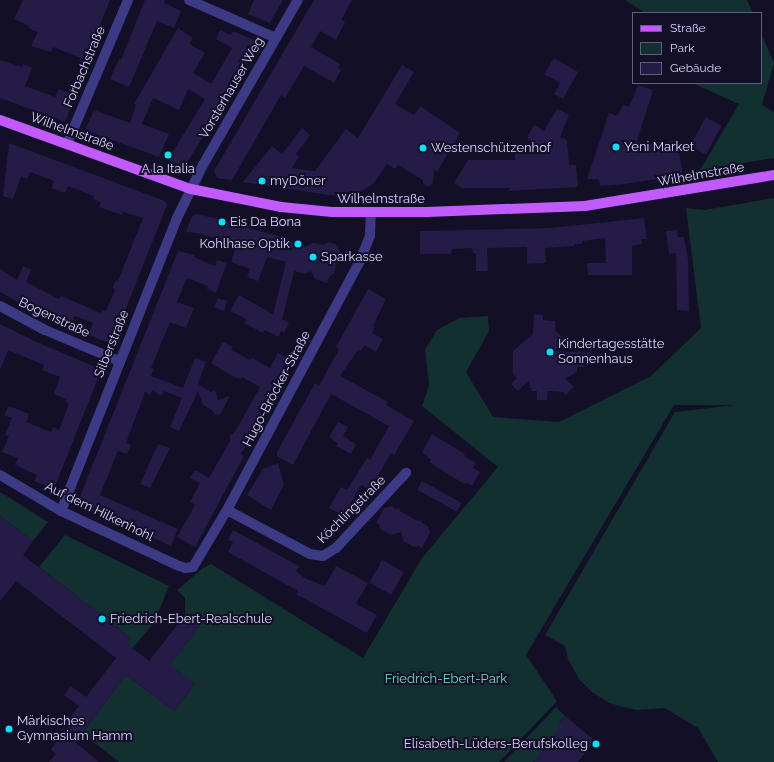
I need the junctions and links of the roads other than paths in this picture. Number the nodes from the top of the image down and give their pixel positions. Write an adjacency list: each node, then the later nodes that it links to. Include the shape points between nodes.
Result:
1 (128, 0): 6 (street, Forbachstraße)
2 (189, 0): 4 (street)
3 (298, 0): 4 (street, Vorsterhauser Weg)
4 (276, 38): 8 (street, Vorsterhauser Weg)
5 (0, 120): 6 (main road, Wilhelmstraße)
6 (67, 144): 8 (main road, Wilhelmstraße)
7 (774, 175): 9 (main road, Wilhelmstraße, via 585,206)
8 (191, 189): 9 (main road, Wilhelmstraße, via 301,210); 11 (street, Silberstraße)
9 (371, 213): 15 (street, Hugo-Bröcker-Straße, via 370,236 359,263)
10 (0, 306): 11 (street, Bogenstraße, via 45,330)
11 (119, 361): 14 (street, Silberstraße)
12 (406, 473): 15 (street, Köchlingstraße, via 336,548 323,556 310,554)
13 (0, 475): 14 (street, Auf dem Hilkenhohl)
14 (61, 510): 16 (street, Auf dem Hilkenhohl, via 179,566)
15 (227, 510): 16 (street, Hugo-Bröcker-Straße, via 196,564)
16 (189, 568)

